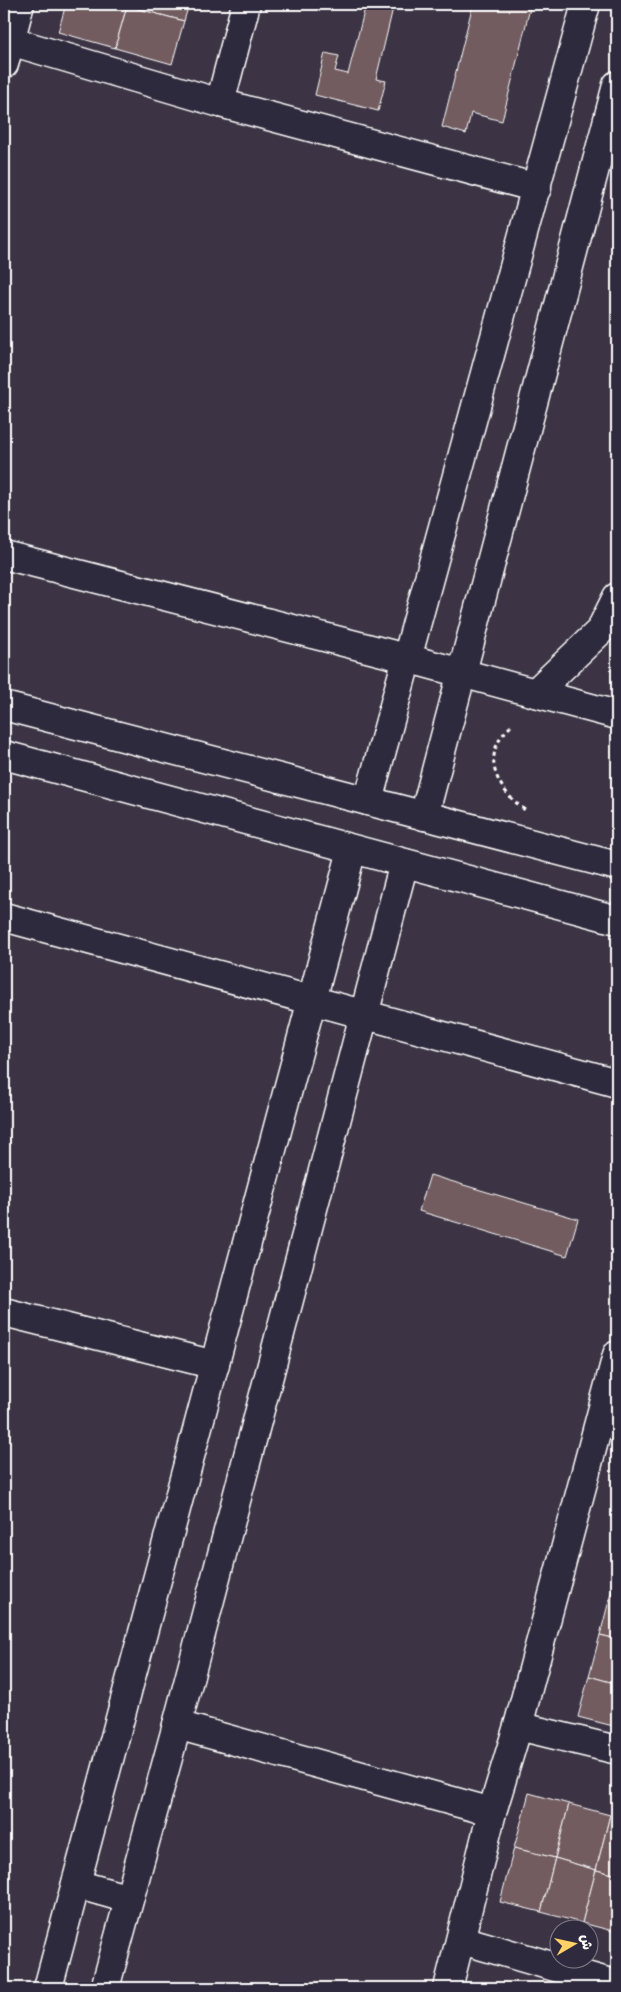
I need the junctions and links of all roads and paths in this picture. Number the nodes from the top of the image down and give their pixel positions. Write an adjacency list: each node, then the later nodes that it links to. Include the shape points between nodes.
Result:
1 (20, 4): 4 (street)
2 (246, 4): 6 (street)
3 (586, 4): 7 (street)
4 (7, 52): 6 (street)
5 (617, 85): 11 (street)
6 (220, 103): 7 (street)
7 (537, 188): 10 (street)
8 (4, 555): 10 (street)
9 (617, 598): 12 (street, via 600,631)
10 (406, 658): 11 (street); 17 (street)
11 (461, 673): 12 (street); 18 (street)
12 (535, 693): 14 (street)
13 (4, 706): 17 (street)
14 (617, 715)
15 (511, 726): 19 (path, via 497,743 494,766 505,793)
16 (4, 755): 20 (street)
17 (368, 801): 18 (street)
18 (424, 816): 22 (street)
19 (535, 816)
20 (352, 850): 21 (street); 25 (street)
21 (404, 863): 24 (street); 26 (street)
22 (617, 866)
23 (4, 917): 25 (street)
24 (617, 920)
25 (311, 1000): 26 (street); 30 (street)
26 (364, 1015): 27 (street); 31 (street)
27 (617, 1083)
28 (4, 1312): 30 (street)
29 (617, 1355): 32 (street)
30 (215, 1365): 35 (street)
31 (177, 1725): 34 (street); 36 (street)
32 (518, 1726): 33 (street); 34 (street)
33 (617, 1750)
34 (492, 1812): 37 (street)
35 (76, 1884): 36 (street); 39 (street)
36 (129, 1899): 40 (street)
37 (462, 1940): 38 (street); 41 (street)
38 (617, 1984)
39 (48, 1988)
40 (105, 1988)
41 (448, 1988)

